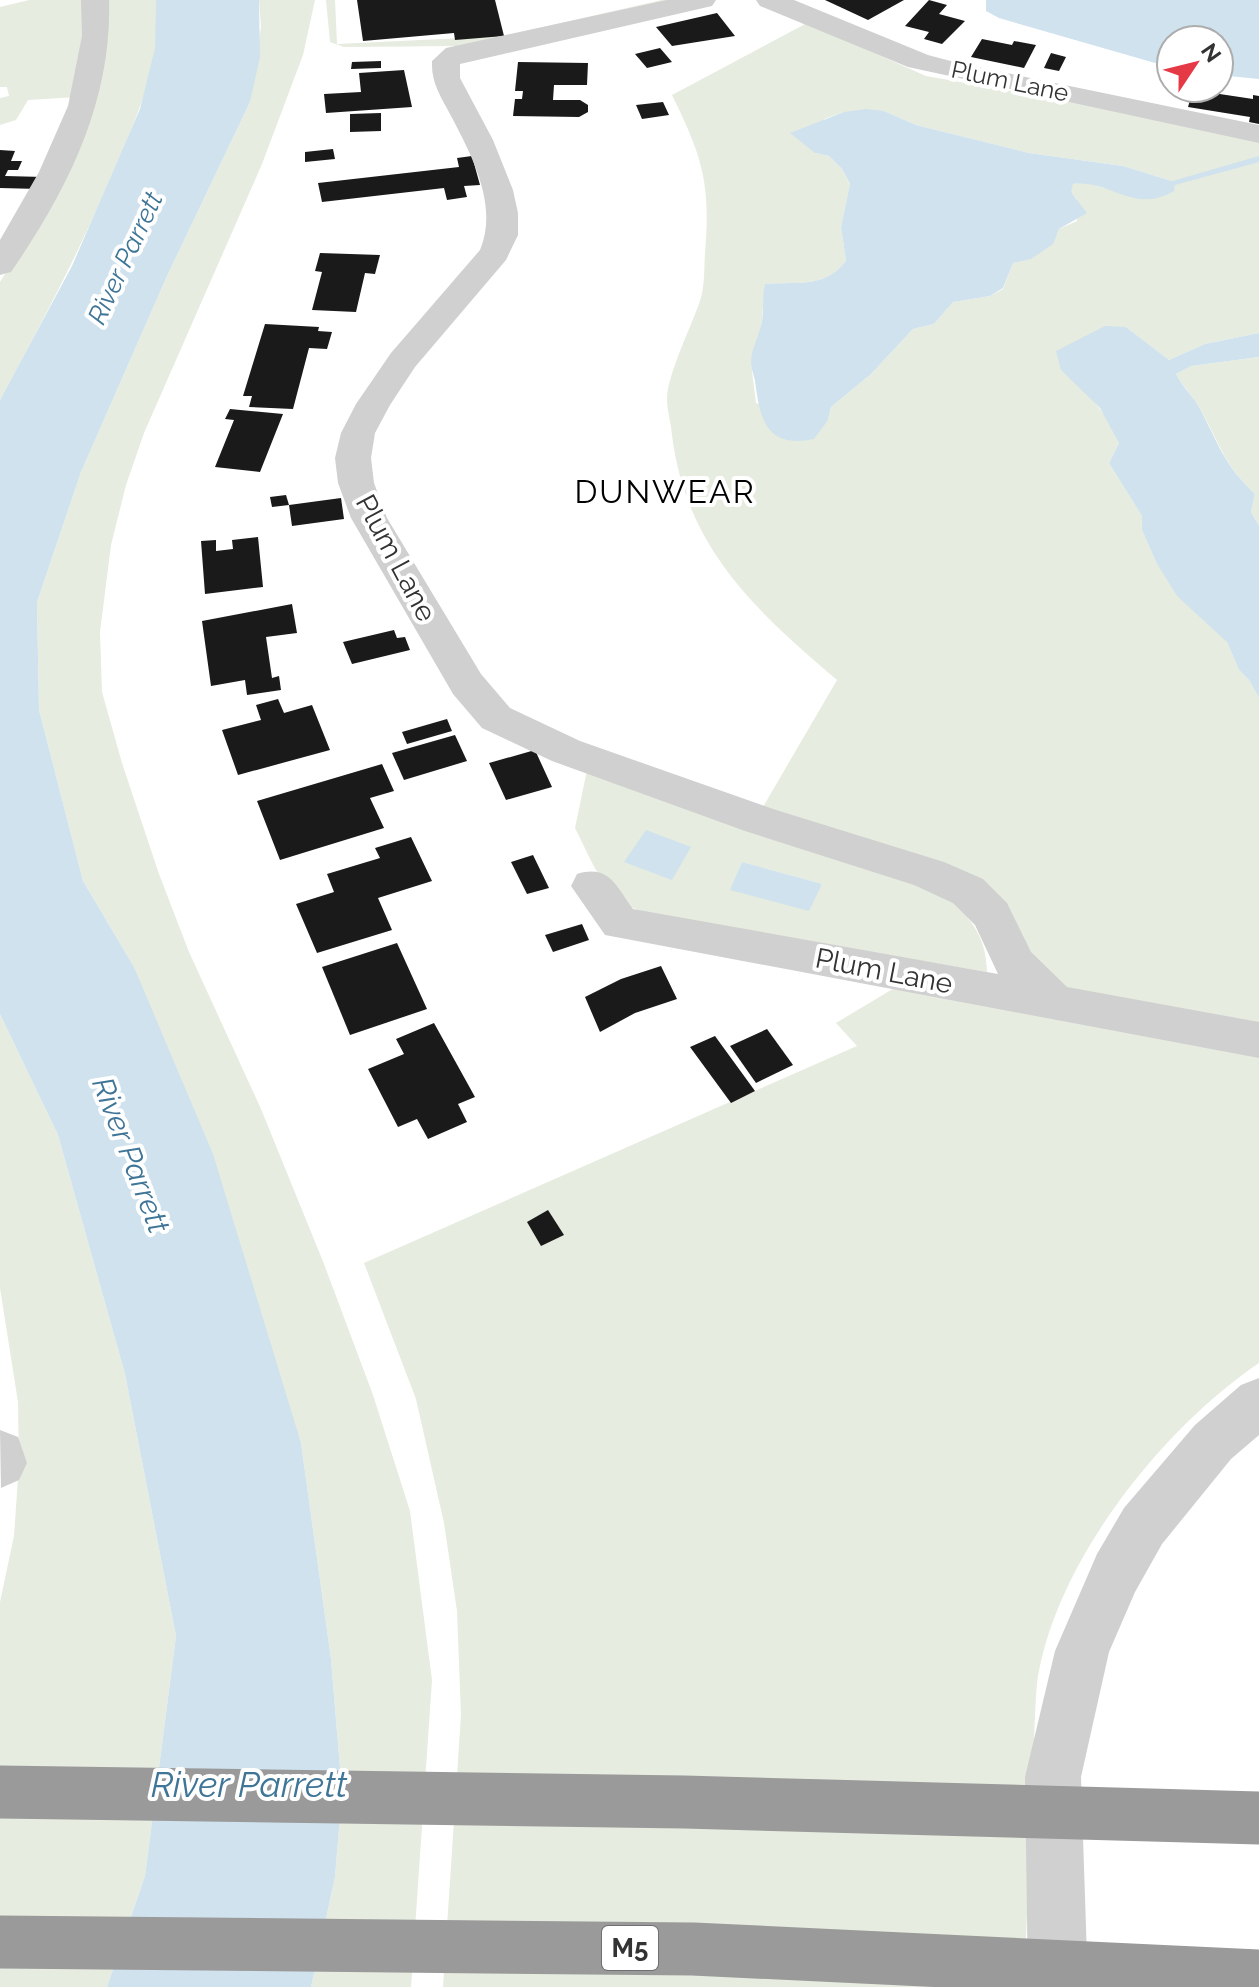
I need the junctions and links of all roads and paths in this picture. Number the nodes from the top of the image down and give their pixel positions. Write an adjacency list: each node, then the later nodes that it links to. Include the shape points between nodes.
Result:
1 (95, 0): 5 (street, via 95,55 85,101 48,185)
2 (702, 0): 7 (street, Plum Lane, via 456,54 446,61 446,78 500,194 502,243 403,360 373,404 353,458 360,495 400,575 467,684 496,718 566,751 929,873 968,891 992,915 1014,963)
3 (770, 0): 4 (street, Plum Lane, via 918,61)
4 (1259, 134)
5 (0, 265)
6 (592, 886): 7 (street, Plum Lane, via 620,923)
7 (1053, 1001): 8 (street, Plum Lane)
8 (1259, 1040)
9 (1259, 1402): 14 (street, via 1213,1442 1143,1526 1082,1651 1053,1777)
10 (0, 1792): 11 (highway, bridge, via 684,1802)
11 (1259, 1818)
12 (0, 1942): 13 (highway, M5, bridge, via 693,1949)
13 (1259, 1976)
14 (1058, 1987)

